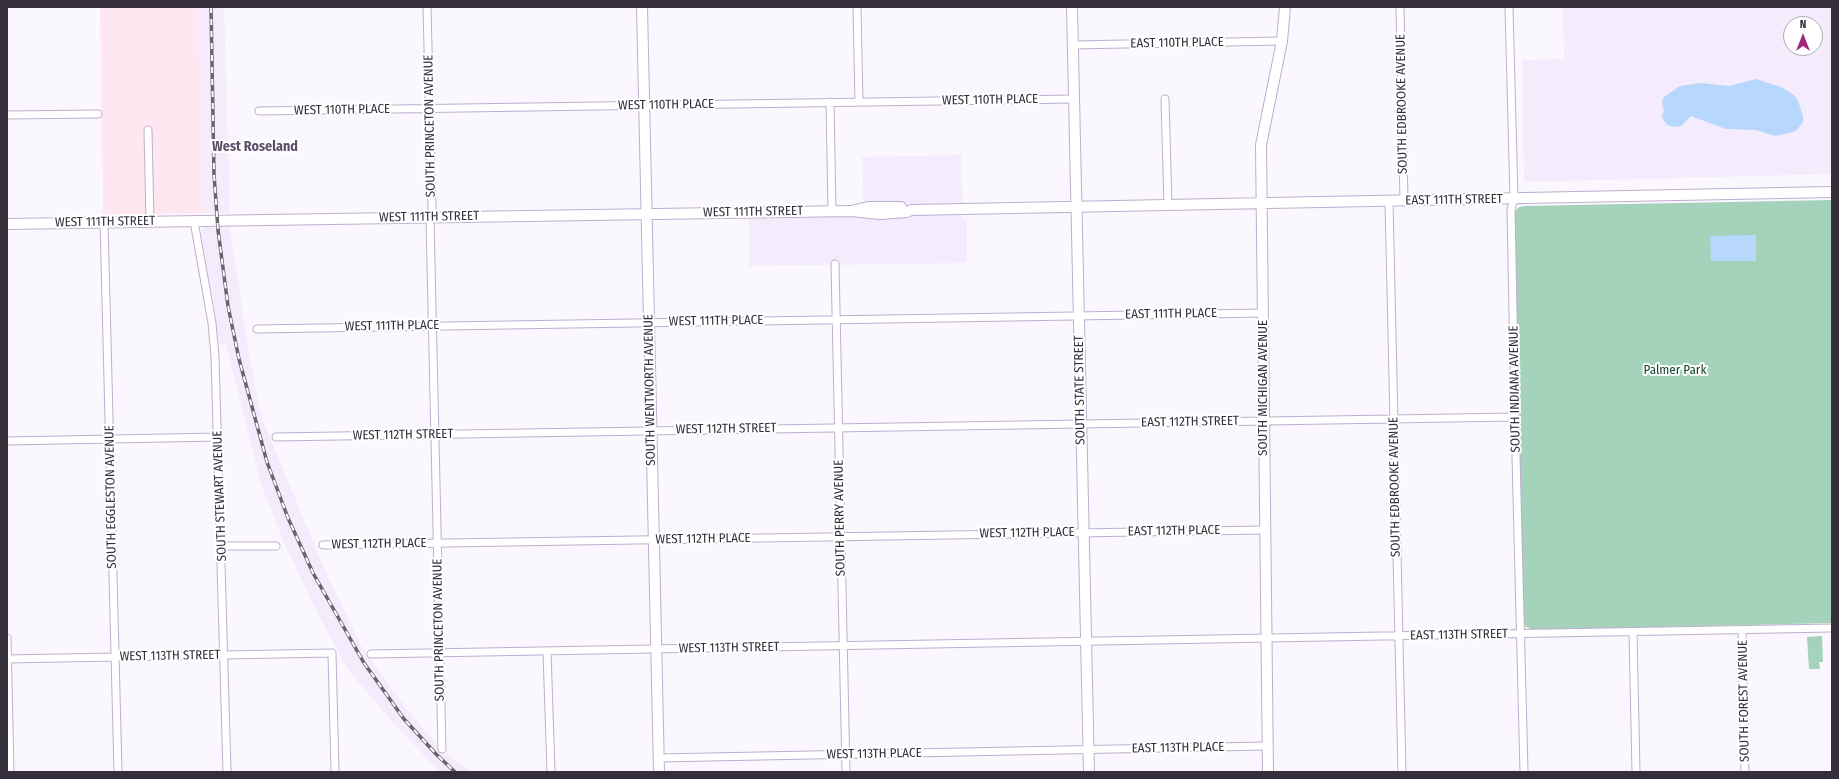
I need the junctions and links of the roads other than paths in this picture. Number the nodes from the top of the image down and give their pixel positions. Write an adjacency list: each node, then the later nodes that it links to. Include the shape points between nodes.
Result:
1 (428, 7): 15 (street, SOUTH PRINCETON AVENUE)
2 (642, 7): 14 (main road, SOUTH WENTWORTH AVENUE)
3 (858, 7): 13 (street)
4 (1072, 7): 9 (main road, SOUTH STATE STREET)
5 (1285, 7): 8 (main road, SOUTH MICHIGAN AVENUE)
6 (1400, 7): 22 (street, SOUTH EDBROOKE AVENUE)
7 (1509, 7): 21 (street, SOUTH INDIANA AVENUE)
8 (1282, 41): 9 (street, EAST 110TH PLACE); 24 (main road, SOUTH MICHIGAN AVENUE, via 1262,138)
9 (1073, 45): 10 (main road, SOUTH STATE STREET)
10 (1074, 99): 13 (street, WEST 110TH PLACE); 26 (main road, SOUTH STATE STREET)
11 (1165, 100): 25 (street)
12 (830, 102): 13 (street, WEST 110TH PLACE); 14 (street, WEST 110TH PLACE); 27 (street)
13 (859, 102)
14 (644, 105): 15 (street, WEST 110TH PLACE); 28 (main road, SOUTH WENTWORTH AVENUE)
15 (430, 108): 16 (street, WEST 110TH PLACE); 29 (street, SOUTH PRINCETON AVENUE)
16 (259, 112)
17 (98, 114): 18 (street)
18 (7, 115)
19 (148, 130): 32 (street)
20 (1832, 192): 21 (main road, EAST 111TH STREET)
21 (1514, 199): 22 (main road, EAST 111TH STREET); 41 (street, SOUTH INDIANA AVENUE, via 1511,212)
22 (1404, 201): 23 (main road, EAST 111TH STREET)
23 (1389, 202): 24 (main road, EAST 111TH STREET); 42 (street, SOUTH EDBROOKE AVENUE)
24 (1262, 204): 25 (main road, EAST 111TH STREET); 35 (main road, SOUTH MICHIGAN AVENUE)
25 (1168, 205): 26 (main road, EAST 111TH STREET)
26 (1076, 207): 27 (main road, WEST 111TH STREET, via 911,210 880,214); 36 (main road, SOUTH STATE STREET)
27 (832, 211): 28 (main road, WEST 111TH STREET)
28 (646, 214): 29 (main road, WEST 111TH STREET); 38 (main road, SOUTH WENTWORTH AVENUE)
29 (430, 217): 30 (main road, WEST 111TH STREET); 39 (street, SOUTH PRINCETON AVENUE)
30 (194, 221): 32 (main road, WEST 111TH STREET); 48 (street, SOUTH STEWART AVENUE, via 213,335)
31 (104, 222): 32 (main road, WEST 111TH STREET); 33 (main road, WEST 111TH STREET); 50 (street, SOUTH EGGLESTON AVENUE)
32 (150, 222)
33 (7, 224)
34 (835, 264): 37 (street, SOUTH PERRY AVENUE)
35 (1263, 313): 36 (street, EAST 111TH PLACE); 43 (main road, SOUTH MICHIGAN AVENUE)
36 (1079, 316): 37 (street, WEST 111TH PLACE); 44 (main road, SOUTH STATE STREET)
37 (836, 319): 38 (street, WEST 111TH PLACE); 45 (street, SOUTH PERRY AVENUE)
38 (649, 322): 39 (street, WEST 111TH PLACE); 46 (main road, SOUTH WENTWORTH AVENUE)
39 (432, 326): 40 (street, WEST 111TH PLACE); 47 (street, SOUTH PRINCETON AVENUE)
40 (257, 328)
41 (1515, 417): 42 (street, EAST 112TH STREET); 63 (street, SOUTH INDIANA AVENUE)
42 (1393, 419): 43 (street, EAST 112TH STREET); 64 (street, SOUTH EDBROOKE AVENUE)
43 (1264, 421): 44 (street, EAST 112TH STREET); 52 (main road, SOUTH MICHIGAN AVENUE)
44 (1081, 424): 45 (street, WEST 112TH STREET); 53 (main road, SOUTH STATE STREET)
45 (838, 428): 46 (street, WEST 112TH STREET); 54 (street, SOUTH PERRY AVENUE)
46 (651, 431): 47 (street, WEST 112TH STREET); 55 (main road, SOUTH WENTWORTH AVENUE)
47 (435, 434): 49 (street, WEST 112TH STREET); 56 (street, SOUTH PRINCETON AVENUE)
48 (218, 437): 50 (street); 58 (street, SOUTH STEWART AVENUE)
49 (276, 437)
50 (110, 439): 51 (street); 74 (street, SOUTH EGGLESTON AVENUE)
51 (7, 441)
52 (1264, 530): 53 (street, EAST 112TH PLACE); 66 (main road, SOUTH MICHIGAN AVENUE)
53 (1084, 532): 54 (street, WEST 112TH PLACE); 67 (main road, SOUTH STATE STREET)
54 (841, 537): 55 (street, WEST 112TH PLACE); 68 (street, SOUTH PERRY AVENUE)
55 (654, 540): 56 (street, WEST 112TH PLACE); 69 (main road, SOUTH WENTWORTH AVENUE)
56 (437, 544): 57 (street, WEST 112TH PLACE); 71 (street, SOUTH PRINCETON AVENUE)
57 (322, 545)
58 (221, 546): 59 (street); 73 (street, SOUTH STEWART AVENUE)
59 (276, 546)
60 (1832, 628): 61 (street, EAST 113TH STREET)
61 (1742, 630): 62 (street, EAST 113TH STREET); 93 (street, SOUTH FOREST AVENUE)
62 (1633, 632): 63 (street, EAST 113TH STREET); 92 (street)
63 (1521, 634): 64 (street, EAST 113TH STREET); 91 (street, SOUTH INDIANA AVENUE)
64 (1398, 636): 66 (street, EAST 113TH STREET); 90 (street, SOUTH EDBROOKE AVENUE)
65 (7, 638): 75 (street)
66 (1265, 638): 67 (street, EAST 113TH STREET); 76 (main road, SOUTH MICHIGAN AVENUE)
67 (1086, 641): 68 (street, WEST 113TH STREET); 78 (main road, SOUTH STATE STREET)
68 (843, 646): 69 (street, WEST 113TH STREET); 79 (street, SOUTH PERRY AVENUE)
69 (656, 649): 70 (street, WEST 113TH STREET); 80 (main road, SOUTH WENTWORTH AVENUE)
70 (548, 651): 71 (street, WEST 113TH STREET); 85 (street)
71 (440, 653): 72 (street, WEST 113TH STREET); 77 (street, SOUTH PRINCETON AVENUE)
72 (371, 654)
73 (224, 655): 74 (street, WEST 113TH STREET); 83 (street, SOUTH STEWART AVENUE); 84 (street, WEST 113TH STREET, via 332,653)
74 (115, 657): 75 (street, WEST 113TH STREET); 82 (street, SOUTH EGGLESTON AVENUE)
75 (7, 659): 81 (street)
76 (1266, 746): 78 (street, EAST 113TH PLACE); 89 (main road, SOUTH MICHIGAN AVENUE)
77 (442, 749)
78 (1089, 750): 79 (street, WEST 113TH PLACE); 88 (main road, SOUTH STATE STREET)
79 (846, 754): 80 (street, WEST 113TH PLACE); 87 (street, SOUTH PERRY AVENUE)
80 (659, 758): 86 (main road, SOUTH WENTWORTH AVENUE)
81 (10, 772)
82 (118, 772)
83 (227, 772)
84 (335, 772)
85 (551, 772)
86 (659, 772)
87 (846, 772)
88 (1089, 772)
89 (1268, 772)
90 (1402, 772)
91 (1524, 772)
92 (1636, 772)
93 (1745, 772)

